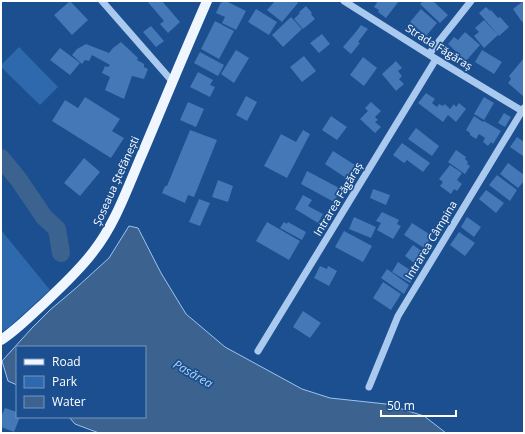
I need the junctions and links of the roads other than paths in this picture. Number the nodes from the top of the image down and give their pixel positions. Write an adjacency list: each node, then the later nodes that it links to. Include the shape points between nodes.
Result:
1 (102, 1): 7 (street)
2 (207, 1): 7 (main road, Șoseaua Ștefănești)
3 (345, 1): 5 (street, Strada Făgăraș)
4 (471, 1): 5 (street)
5 (429, 54): 6 (street, Strada Făgăraș)
6 (436, 59): 8 (street, Strada Făgăraș); 10 (street, Intrarea Făgăraș)
7 (172, 81): 9 (main road, Șoseaua Ștefănești, via 106,233 93,252 55,293)
8 (523, 110): 11 (street, Intrarea Câmpina, via 398,316)
9 (1, 340)
10 (258, 351)
11 (369, 387)

